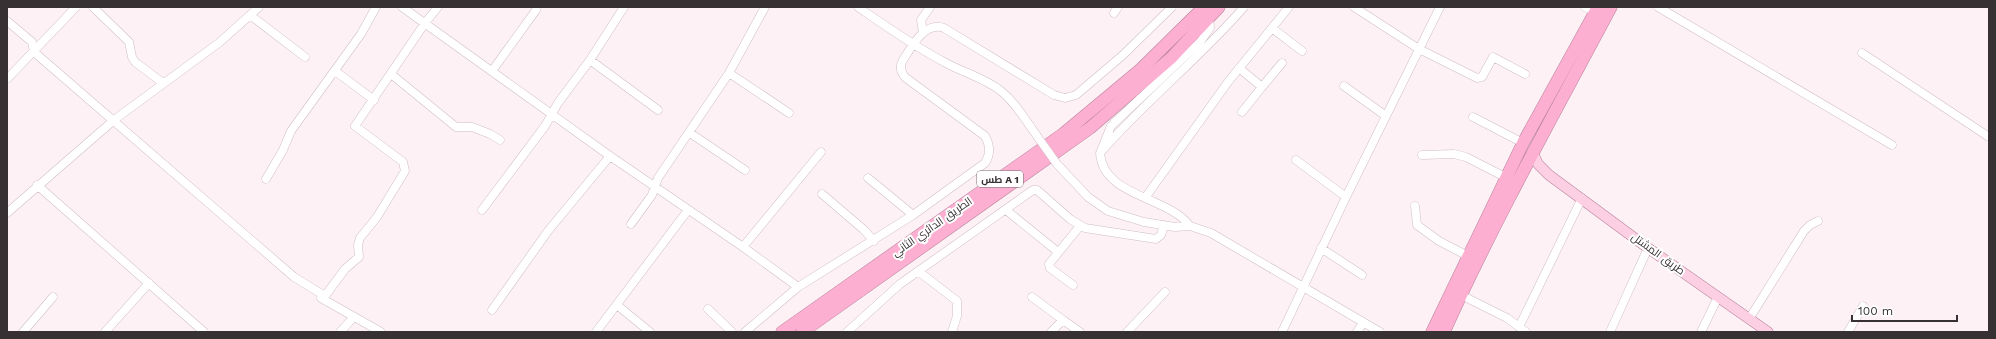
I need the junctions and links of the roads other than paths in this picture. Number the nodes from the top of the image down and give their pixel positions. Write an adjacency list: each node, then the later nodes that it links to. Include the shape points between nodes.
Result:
1 (76, 7): 31 (street)
2 (93, 7): 43 (street, via 129,42 135,62)
3 (259, 7): 22 (street)
4 (376, 7): 37 (street)
5 (402, 7): 25 (street)
6 (438, 7): 25 (street)
7 (624, 7): 34 (street)
8 (765, 7): 39 (street)
9 (858, 7): 28 (street)
10 (930, 7): 27 (street, via 921,20)
11 (1172, 7): 27 (street, via 1117,60 1069,98 1054,95 944,28 933,27)
12 (1204, 7): 124 (highway, الطريق الدائري الثاني / طس A 1, via 1141,69 1079,122)
13 (1219, 7): 23 (highway, الطريق الدائري الثاني / طس A 1)
14 (1244, 7): 60 (street)
15 (1289, 7): 26 (street)
16 (1354, 7): 29 (street)
17 (1440, 7): 29 (street)
18 (1611, 7): 61 (highway)
19 (1658, 7): 58 (street)
20 (1593, 9): 57 (highway)
21 (536, 10): 38 (street)
22 (250, 15): 33 (street); 43 (street, via 220,42)
23 (1209, 18): 60 (street, via 1209,30 1194,50 1111,126); 125 (highway, الطريق الدائري الثاني / طس A 1, via 1171,58 1090,128)
24 (7, 21): 31 (street, via 32,42)
25 (424, 23): 38 (street); 40 (street)
26 (1272, 28): 30 (street); 36 (street)
27 (923, 33): 28 (street)
28 (913, 45): 82 (street, via 901,63 903,76 982,132 990,151 982,166); 85 (street, bridge, via 1001,91 1015,105 1057,164 1088,197 1108,211 1130,219)
29 (1419, 49): 41 (street, via 1477,78 1482,76 1493,57); 51 (street)
30 (1302, 51)
31 (34, 52): 42 (street); 53 (street)
32 (1862, 53): 55 (street)
33 (305, 57)
34 (590, 60): 47 (street); 50 (street)
35 (1282, 63): 45 (street)
36 (1239, 68): 45 (street); 74 (street)
37 (335, 71): 46 (street); 68 (street, via 291,131)
38 (492, 71): 50 (street)
39 (729, 73): 49 (street); 54 (street)
40 (391, 74): 46 (street); 56 (street, via 456,127 472,128)
41 (1525, 74)
42 (7, 79)
43 (163, 83): 53 (street)
44 (1344, 86): 51 (street)
45 (1262, 87): 48 (street)
46 (374, 100): 102 (street, via 355,126 403,162 405,171 377,217 360,238 359,257 345,269)
47 (658, 110)
48 (1242, 112)
49 (789, 113)
50 (551, 115): 63 (street); 78 (street, via 540,134)
51 (1386, 116): 75 (street)
52 (1474, 116): 57 (street)
53 (114, 120): 71 (street); 102 (street, via 294,277)
54 (690, 133): 65 (street); 72 (street, via 658,178)
55 (1989, 137)
56 (500, 140)
57 (1523, 143): 70 (highway)
58 (1892, 145)
59 (820, 152): 89 (street)
60 (1100, 153): 74 (street, via 1103,167 1110,176 1128,190)
61 (1533, 153): 66 (highway); 67 (main road, طريق المشتل, via 1535,160)
62 (1422, 155): 70 (street, via 1454,154 1466,157)
63 (610, 156): 72 (street); 109 (street, via 548,231)
64 (1296, 160): 75 (street)
65 (745, 170)
66 (1524, 171): 67 (main road, طريق المشتل, via 1537,170); 101 (highway)
67 (1550, 175): 76 (main road, طريق المشتل)
68 (266, 178)
69 (868, 178): 82 (street)
70 (1507, 178): 93 (highway)
71 (37, 185): 81 (street); 96 (street)
72 (655, 187): 79 (street); 84 (street)
73 (822, 194): 88 (street)
74 (1145, 198): 87 (street, via 1175,212)
75 (1346, 198): 90 (street)
76 (1582, 198): 91 (main road, طريق المشتل); 114 (street)
77 (1415, 206): 93 (street, via 1417,224 1439,241)
78 (482, 210)
79 (688, 210): 89 (street); 106 (street)
80 (1006, 210): 86 (street, via 1034,189); 92 (street); 94 (street)
81 (7, 213)
82 (913, 215): 88 (street)
83 (1818, 221): 111 (street, via 1804,231)
84 (631, 224)
85 (1164, 225): 86 (street, via 1161,235 1156,239 1097,231); 87 (street)
86 (1080, 226): 92 (street)
87 (1190, 226): 98 (street, via 1211,233)
88 (874, 241): 99 (street)
89 (743, 247): 99 (street)
90 (1321, 248): 95 (street); 98 (street)
91 (1648, 248): 103 (main road, طريق المشتل); 137 (street)
92 (1058, 252): 97 (street, via 1049,266)
93 (1468, 256): 134 (highway)
94 (918, 271): 126 (street); 127 (street, via 957,301 957,316)
95 (1362, 275)
96 (149, 283): 116 (street); 117 (street)
97 (1072, 285)
98 (1302, 287): 113 (street); 131 (street)
99 (798, 288): 123 (street)
100 (1165, 292): 130 (street)
101 (1460, 295): 114 (street, via 1507,318); 135 (highway)
102 (325, 296): 110 (street, via 321,298)
103 (1718, 296): 111 (main road, طريق المشتل); 138 (street)
104 (52, 297): 115 (street)
105 (1032, 297): 112 (street)
106 (617, 305): 120 (street); 121 (street)
107 (1863, 306): 140 (street)
108 (708, 309): 122 (street)
109 (492, 310)
110 (353, 318): 118 (street); 119 (street)
111 (1749, 319): 139 (main road, طريق المشتل)
112 (1063, 320): 128 (street); 129 (street)
113 (1363, 323): 132 (street); 133 (street)
114 (1519, 327): 136 (street)
115 (23, 332)
116 (105, 332)
117 (204, 332)
118 (340, 332)
119 (381, 332)
120 (596, 332)
121 (650, 332)
122 (732, 332)
123 (745, 332)
124 (782, 332)
125 (802, 332)
126 (848, 332)
127 (952, 332)
128 (1051, 332)
129 (1080, 332)
130 (1127, 332)
131 (1282, 332)
132 (1357, 332)
133 (1380, 332)
134 (1432, 332)
135 (1444, 332)
136 (1526, 332)
137 (1610, 332)
138 (1701, 332)
139 (1768, 332)
140 (1848, 332)

